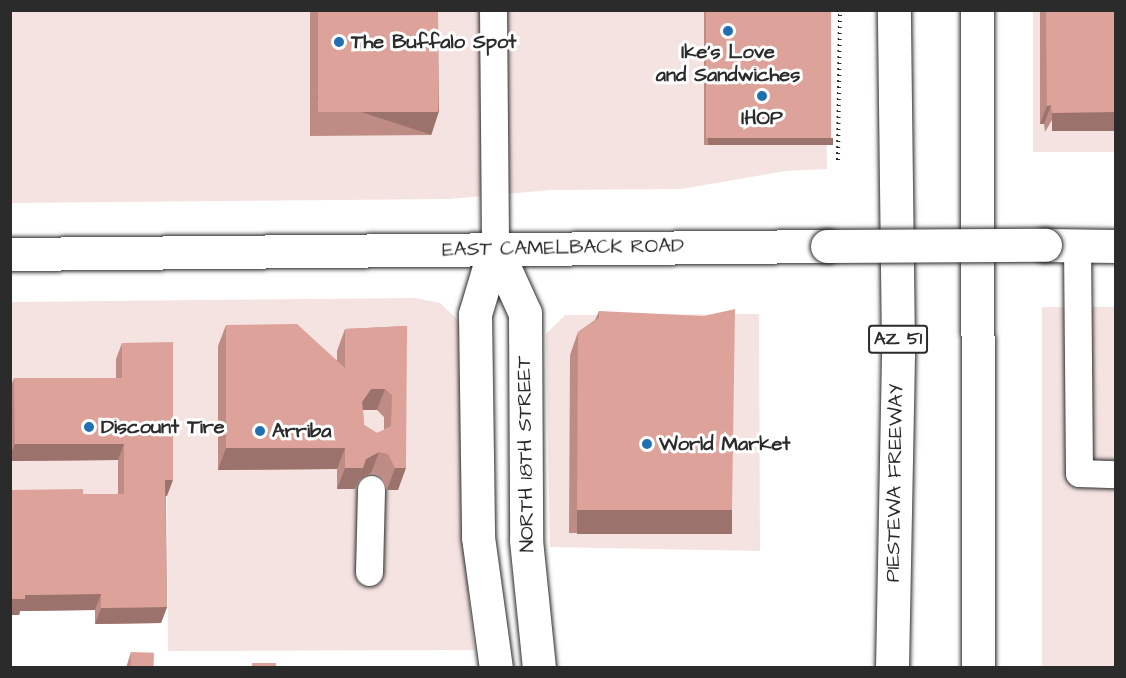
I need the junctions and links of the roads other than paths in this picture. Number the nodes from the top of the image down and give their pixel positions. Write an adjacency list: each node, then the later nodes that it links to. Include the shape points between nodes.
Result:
1 (493, 10): 6 (street, NORTH 18TH STREET)
2 (894, 10): 13 (main road, PIESTEWA FREEWAY / AZ 51, via 898,349)
3 (977, 10): 14 (main road)
4 (1061, 245): 5 (main road, EAST CAMELBACK ROAD); 6 (main road, EAST CAMELBACK ROAD, bridge); 8 (street, via 1079,473)
5 (1116, 246)
6 (495, 247): 7 (main road, EAST CAMELBACK ROAD); 11 (main road, NORTH 18TH STREET, via 475,314 478,537); 12 (main road, NORTH 18TH STREET, via 525,313 526,540)
7 (10, 254)
8 (1116, 474)
9 (371, 489): 10 (street)
10 (369, 572)
11 (496, 668)
12 (539, 668)
13 (892, 668)
14 (978, 668)

